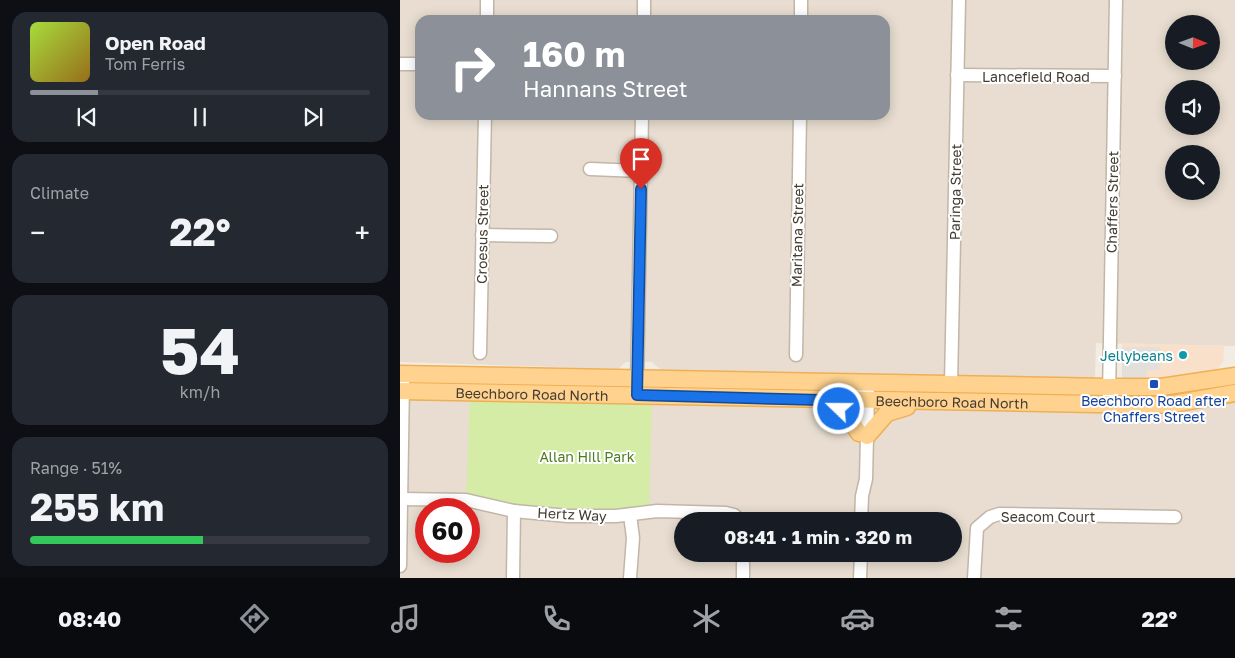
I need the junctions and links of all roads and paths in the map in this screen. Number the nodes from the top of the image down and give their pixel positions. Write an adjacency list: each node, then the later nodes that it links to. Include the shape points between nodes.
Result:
1 (487, 0): 6 (street)
2 (644, 0): 7 (street)
3 (801, 0): 8 (street)
4 (959, 0): 11 (street, Paringa Street)
5 (1116, 0): 12 (street, Chaffers Street)
6 (487, 15)
7 (644, 15)
8 (801, 15)
9 (400, 64): 10 (street)
10 (415, 64)
11 (957, 75): 12 (street, Lancefield Road); 25 (street, Paringa Street)
12 (1115, 76): 27 (street, Chaffers Street)
13 (485, 120): 18 (street, Croesus Street)
14 (642, 120): 17 (street)
15 (800, 120): 21 (street, Maritana Street)
16 (590, 169): 17 (street)
17 (641, 171): 26 (street)
18 (482, 235): 19 (street); 20 (street, Croesus Street)
19 (551, 236)
20 (480, 352)
21 (796, 355)
22 (401, 374): 26 (main road, Beechboro Road North); 28 (street)
23 (1235, 376): 27 (main road, Beechboro Road North, via 1161,387)
24 (864, 383): 25 (main road, Beechboro Road North); 26 (main road, Beechboro Road North); 31 (street)
25 (951, 384): 27 (main road, Beechboro Road North)
26 (637, 387): 28 (main road, Beechboro Road North); 30 (main road, Beechboro Road North)
27 (1109, 387): 33 (street, Chaffers Street)
28 (401, 391): 35 (street)
29 (1235, 393): 33 (main road, Beechboro Road North, via 1174,404)
30 (821, 400): 31 (main road, Beechboro Road North); 34 (main road, via 847,415)
31 (864, 401): 32 (main road, Beechboro Road North); 34 (street)
32 (932, 402): 33 (main road, Beechboro Road North); 34 (main road, via 887,413)
33 (1109, 404)
34 (863, 434): 38 (street, via 866,479)
35 (401, 499): 36 (street, Hertz Way, via 466,500); 43 (street)
36 (514, 511): 39 (street, Hertz Way, via 568,516); 44 (street)
37 (709, 512): 39 (street, Hertz Way, via 657,511)
38 (861, 512)
39 (630, 515): 45 (street, via 633,538)
40 (1175, 518): 48 (street, Seacom Court, via 999,514 976,528)
41 (743, 562): 46 (street)
42 (861, 562): 47 (street)
43 (400, 566)
44 (513, 578)
45 (630, 578)
46 (743, 578)
47 (860, 578)
48 (974, 578)

